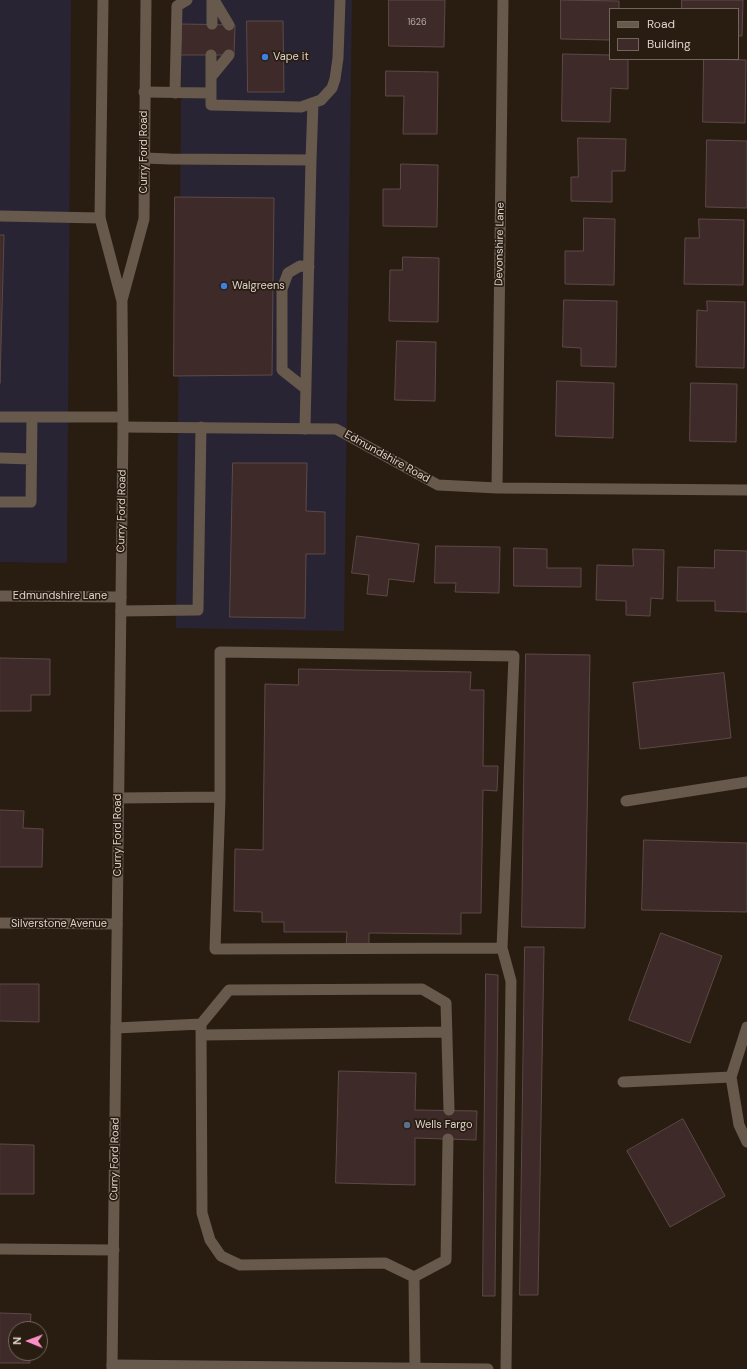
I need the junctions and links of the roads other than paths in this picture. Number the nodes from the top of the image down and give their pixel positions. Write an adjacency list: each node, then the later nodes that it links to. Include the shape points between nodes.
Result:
1 (103, 0): 19 (street, Curry Ford Road)
2 (146, 0): 12 (street, Curry Ford Road)
3 (187, 0): 13 (street, via 177,6)
4 (213, 0): 7 (street); 8 (street)
5 (340, 0): 15 (street, via 335,79 332,88 321,100)
6 (503, 0): 30 (street, Devonshire Lane)
7 (212, 24)
8 (229, 25)
9 (211, 55): 11 (street)
10 (229, 55): 11 (street)
11 (212, 77): 14 (street)
12 (144, 92): 13 (street); 16 (street, Curry Ford Road)
13 (175, 93): 14 (street)
14 (211, 93): 15 (street, via 211,105 301,107)
15 (313, 103): 17 (street)
16 (144, 158): 17 (street); 21 (street, Curry Ford Road, via 144,219)
17 (311, 160): 20 (street)
18 (0, 216): 19 (street)
19 (100, 218): 21 (street, Curry Ford Road)
20 (309, 267): 22 (street); 22 (street, via 300,266 288,272 282,289 282,370)
21 (122, 301): 25 (street, Curry Ford Road)
22 (306, 389): 27 (street)
23 (0, 417): 24 (street, Edmundshire Road)
24 (32, 417): 25 (street, Edmundshire Road); 29 (street)
25 (122, 422): 26 (street, Edmundshire Road); 34 (street, Curry Ford Road)
26 (201, 427): 27 (street, Edmundshire Road); 35 (street, via 198,610)
27 (305, 429): 30 (street, Edmundshire Road, via 336,429 438,485)
28 (0, 458): 29 (street)
29 (31, 459): 32 (street, via 31,502)
30 (497, 488): 31 (street, Edmundshire Road)
31 (747, 490)
32 (0, 502)
33 (0, 596): 34 (street, Edmundshire Lane)
34 (121, 597): 35 (street, Curry Ford Road)
35 (121, 611): 38 (street, Curry Ford Road)
36 (747, 782): 39 (street)
37 (220, 797): 38 (street); 42 (street, via 215,949); 42 (street, via 220,652 514,656)
38 (118, 798): 41 (street, Curry Ford Road)
39 (626, 801)
40 (0, 923): 41 (street, Silverstone Avenue)
41 (118, 924): 45 (street, Curry Ford Road)
42 (502, 948): 60 (street, via 511,981)
43 (201, 1024): 45 (street); 46 (street, via 229,990 422,989 446,1003); 47 (street)
44 (747, 1026): 48 (street)
45 (116, 1028): 54 (street, Curry Ford Road)
46 (447, 1032): 47 (street); 50 (street)
47 (201, 1036): 55 (street, via 202,1213 210,1240 221,1256 240,1265 385,1263)
48 (730, 1077): 49 (street); 52 (street, via 739,1125)
49 (623, 1082)
50 (449, 1110)
51 (448, 1139): 55 (street, via 446,1260)
52 (747, 1142)
53 (0, 1249): 54 (street)
54 (114, 1250): 56 (street, Curry Ford Road)
55 (414, 1277): 58 (street)
56 (112, 1367): 57 (street)
57 (344, 1368): 58 (street)
58 (415, 1368): 59 (street)
59 (488, 1369)
60 (506, 1369)

